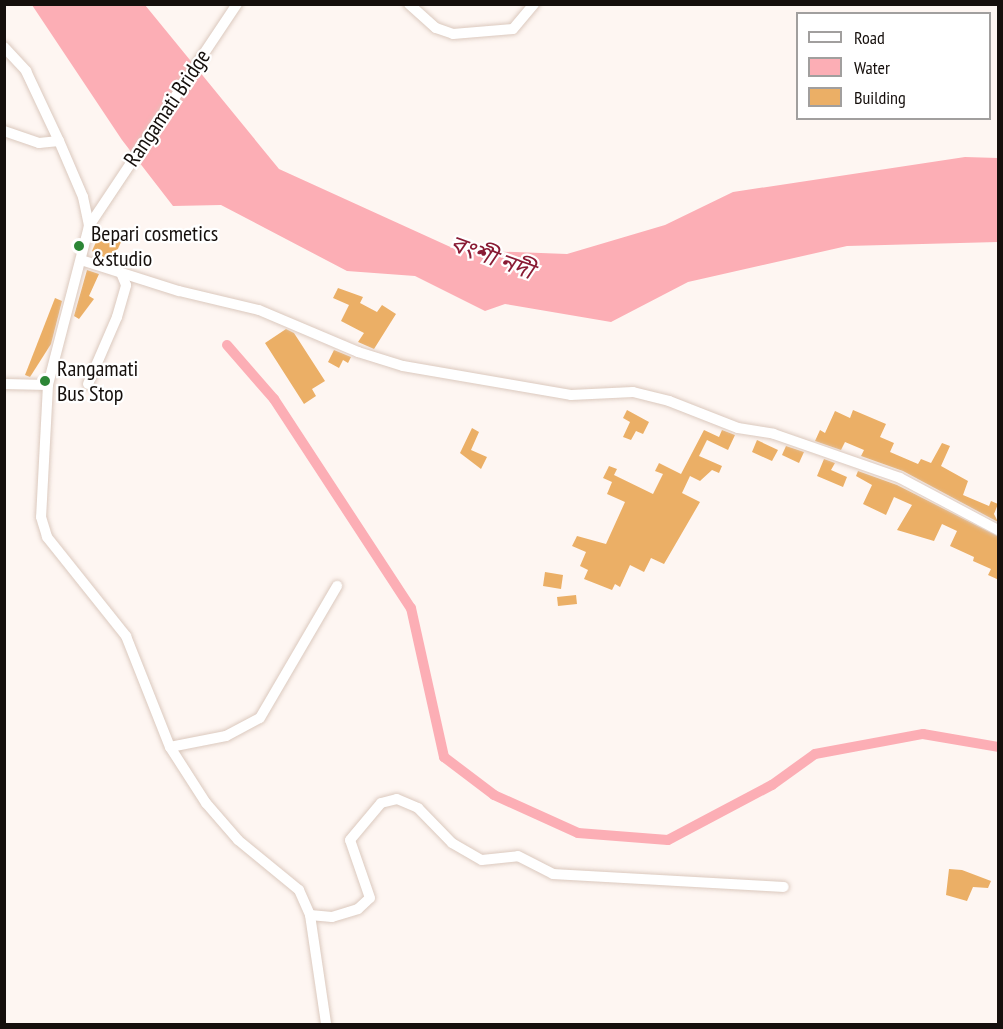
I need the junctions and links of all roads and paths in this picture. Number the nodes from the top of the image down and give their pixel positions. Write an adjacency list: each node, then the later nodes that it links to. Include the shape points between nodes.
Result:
1 (237, 4): 7 (street, Rangamati Bridge)
2 (409, 4): 3 (street, via 436,28 453,34 513,30)
3 (534, 4)
4 (4, 47): 6 (street, via 26,71)
5 (4, 131): 6 (street, via 39,143)
6 (59, 141): 7 (street, via 83,197)
7 (89, 226): 8 (street)
8 (81, 260): 9 (street); 12 (street)
9 (122, 275): 11 (street, via 126,285 117,317); 13 (street, via 259,310 358,352 415,369 571,395 633,392 669,402 738,428 774,434 900,478)
10 (4, 384): 12 (street)
11 (88, 384)
12 (48, 385): 15 (street, via 39,496 47,537 126,636)
13 (999, 530)
14 (337, 586): 15 (street, via 260,718 226,736)
15 (170, 747): 17 (street, via 212,810 238,840 299,890)
16 (784, 887): 17 (street, via 553,874 518,855 482,860 452,843 418,808 397,799 381,803 350,840 370,898 358,909 333,917)
17 (310, 915): 18 (street)
18 (326, 1024)

